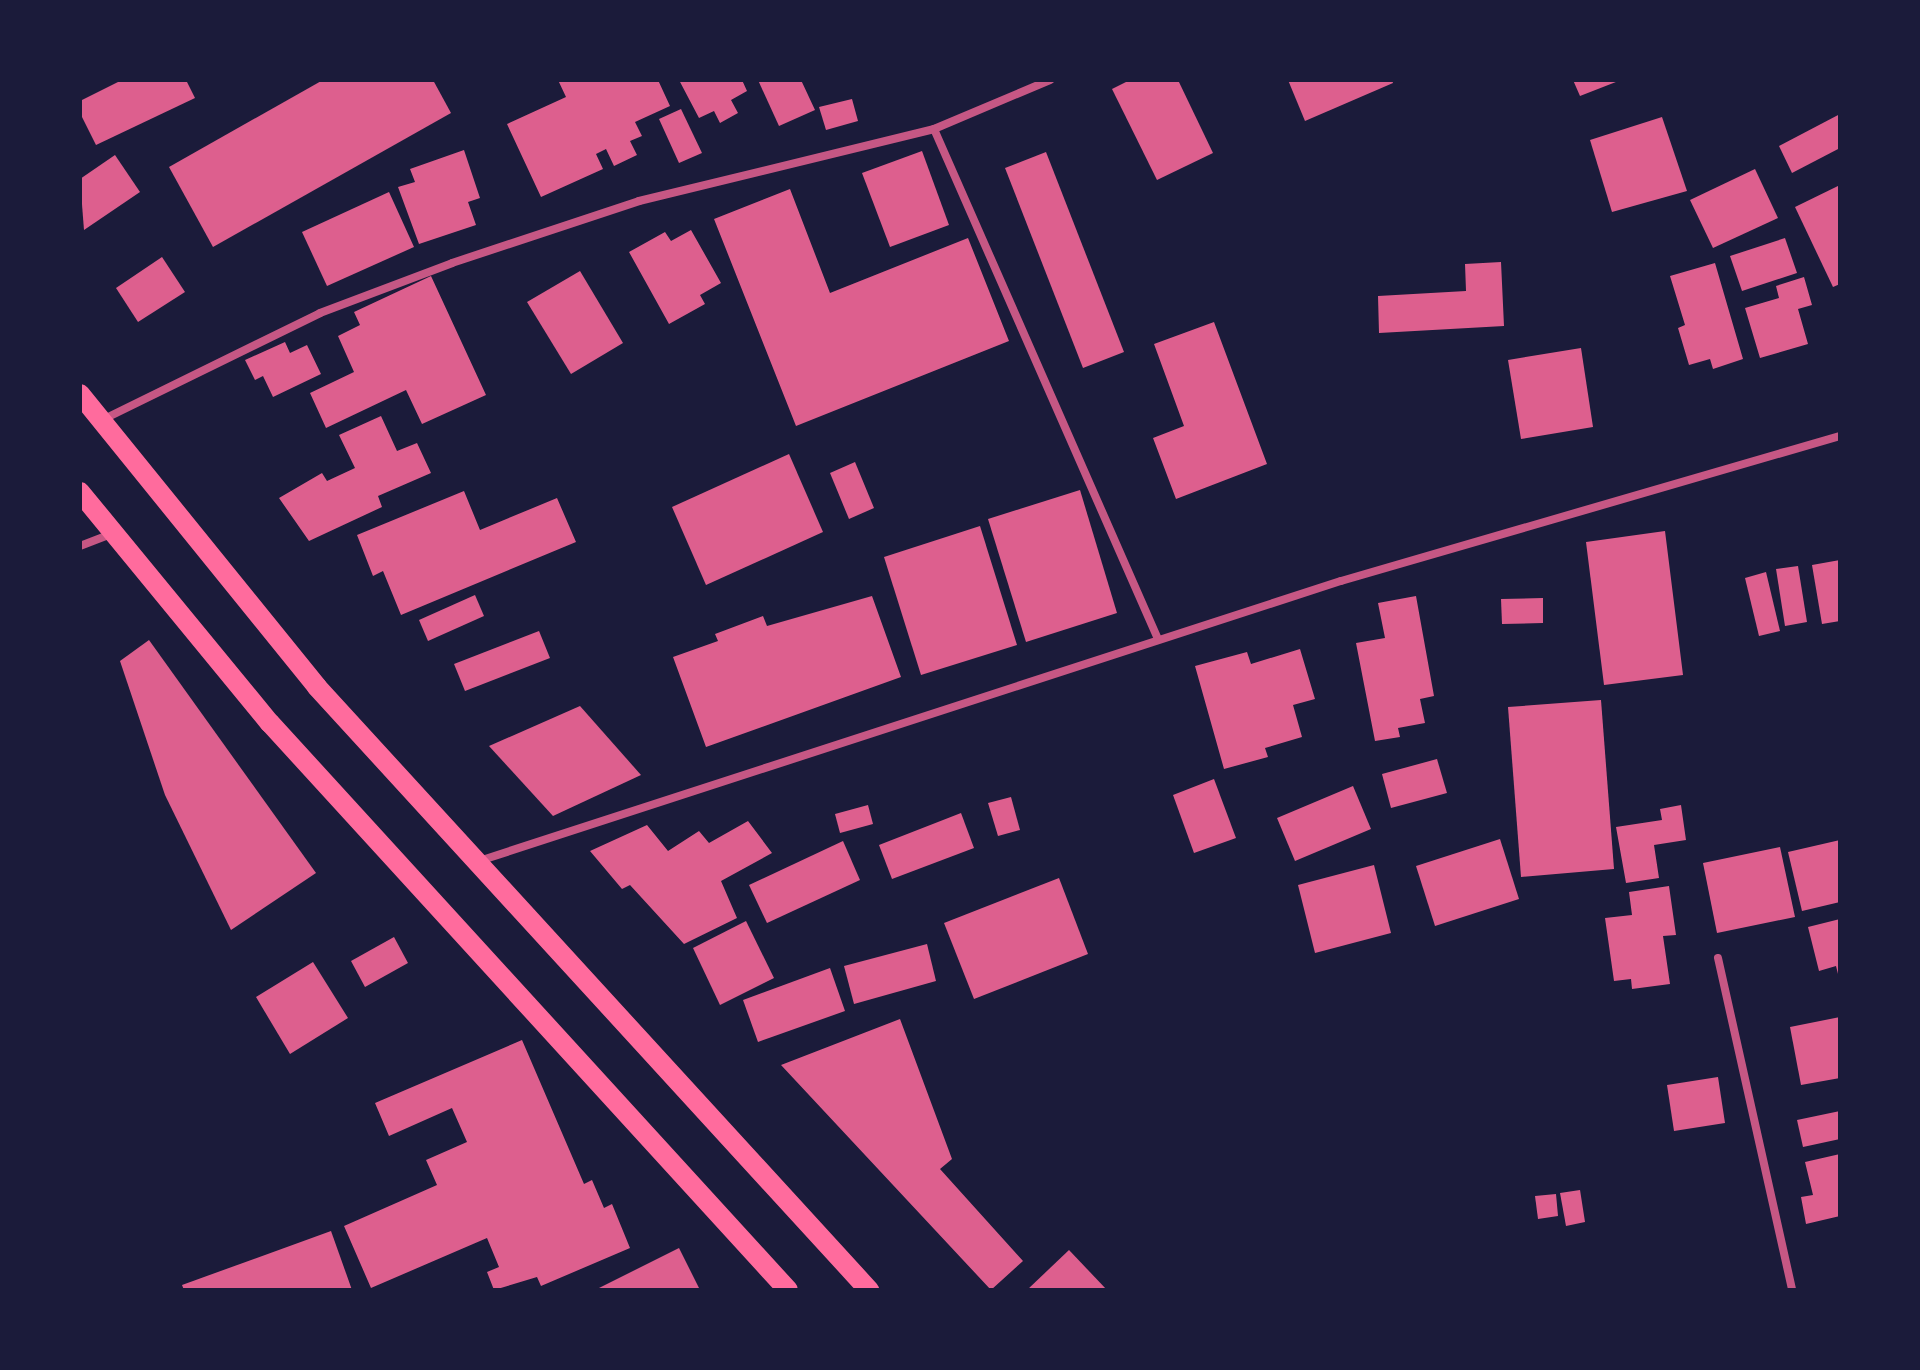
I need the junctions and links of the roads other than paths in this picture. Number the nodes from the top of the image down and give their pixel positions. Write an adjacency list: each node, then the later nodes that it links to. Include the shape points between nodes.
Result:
1 (1050, 80): 2 (street)
2 (934, 129): 4 (street, via 639,201 452,263 320,313); 9 (street)
3 (80, 394): 4 (main road)
4 (100, 421): 10 (main road, via 317,687)
5 (1840, 436): 9 (street)
6 (80, 492): 7 (main road)
7 (112, 534): 8 (street); 12 (main road, via 270,723)
8 (80, 546)
9 (1158, 639): 10 (street)
10 (479, 861): 13 (main road)
11 (1718, 958): 14 (street)
12 (788, 1290)
13 (869, 1290)
14 (1792, 1290)

